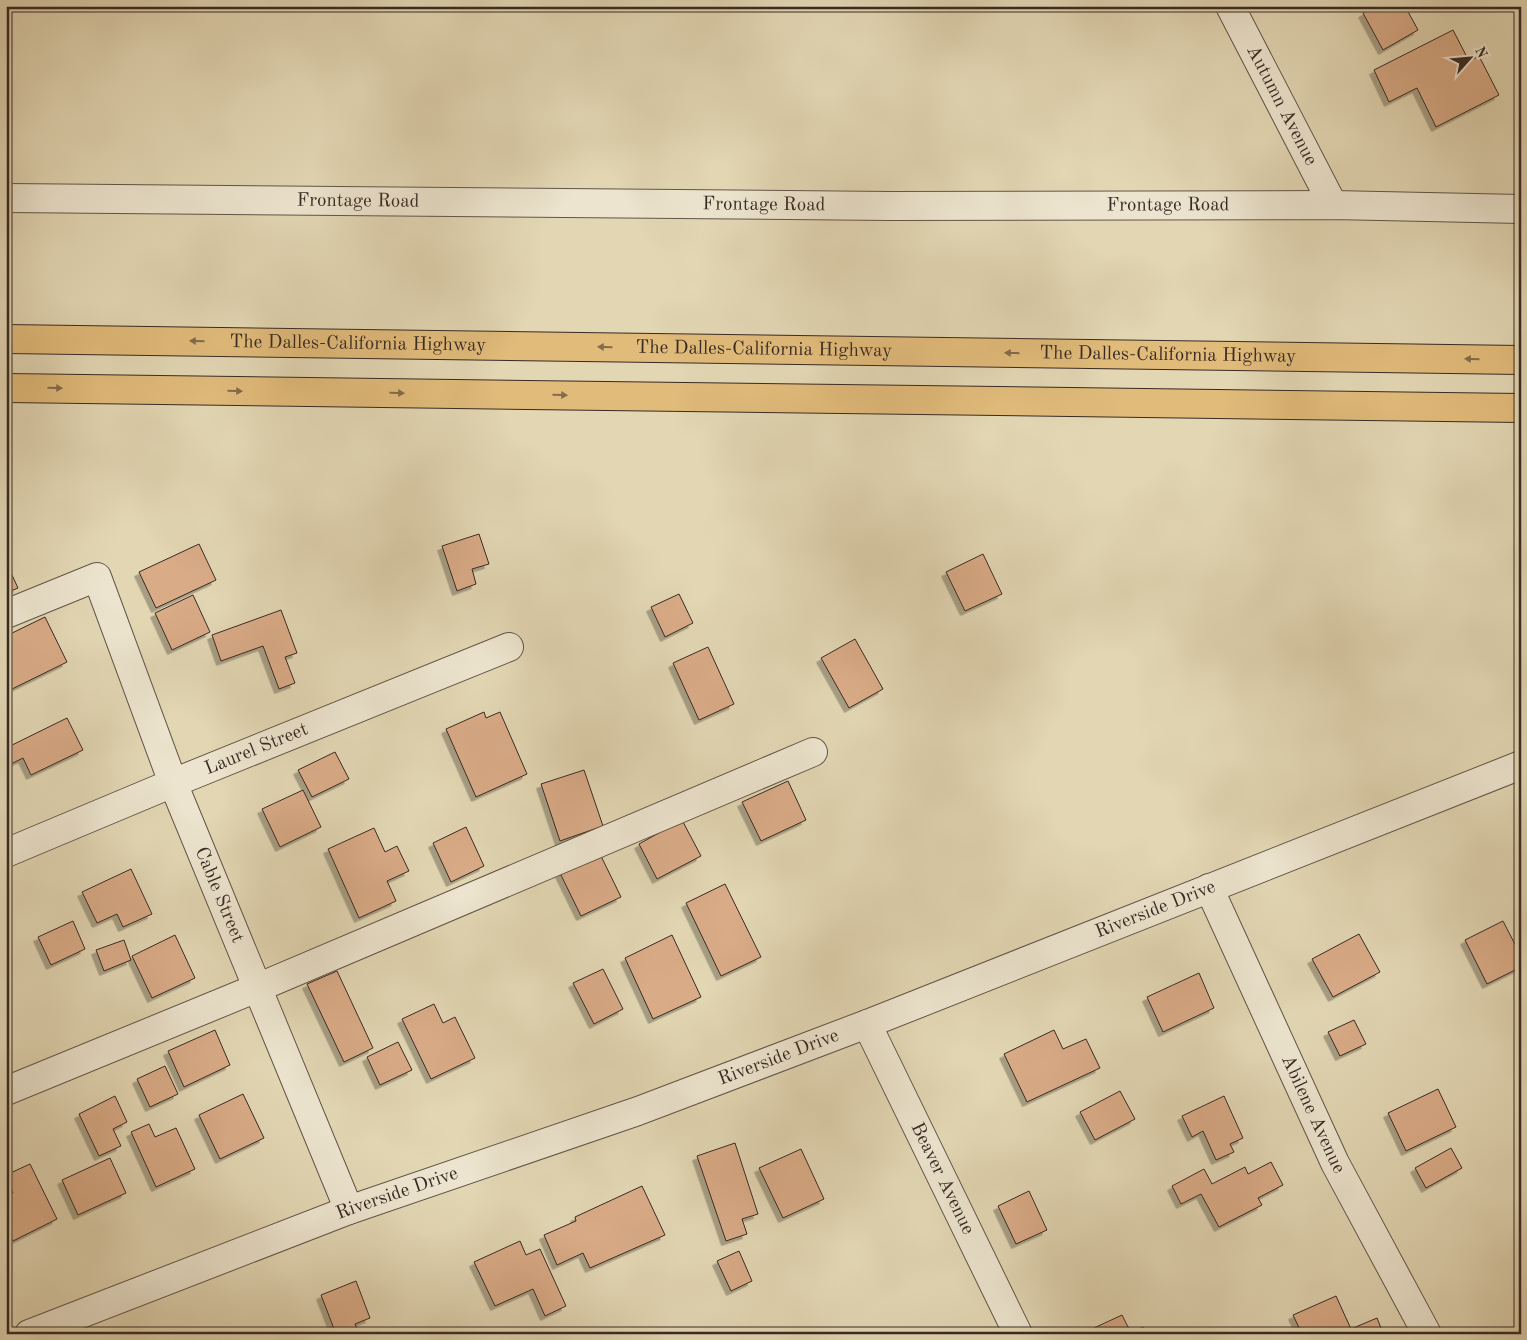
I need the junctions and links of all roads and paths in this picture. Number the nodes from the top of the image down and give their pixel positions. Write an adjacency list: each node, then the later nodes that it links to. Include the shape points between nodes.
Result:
1 (1230, 6): 3 (street, Autumn Avenue)
2 (6, 198): 3 (street, Frontage Road, via 889,206)
3 (1333, 205): 4 (street, Frontage Road)
4 (1521, 210)
5 (6, 339): 6 (highway, The Dalles-California Highway, one-way to 5)
6 (1521, 360)
7 (6, 388): 8 (highway, one-way to 8)
8 (1521, 408)
9 (6, 614): 13 (street, Cable Street, via 97,578)
10 (509, 647): 13 (street, Laurel Street)
11 (813, 752): 16 (street)
12 (1521, 765): 15 (street, Riverside Drive)
13 (173, 783): 14 (street, Laurel Street); 16 (street, Cable Street)
14 (6, 853)
15 (1209, 888): 17 (street, Riverside Drive); 22 (street, Abilene Avenue, via 1335,1163)
16 (257, 988): 18 (street); 19 (street, Cable Street)
17 (867, 1024): 19 (street, Riverside Drive, via 638,1110); 21 (street, Beaver Avenue)
18 (6, 1091)
19 (349, 1210): 20 (street, Riverside Drive)
20 (29, 1334)
21 (1018, 1334)
22 (1427, 1334)

